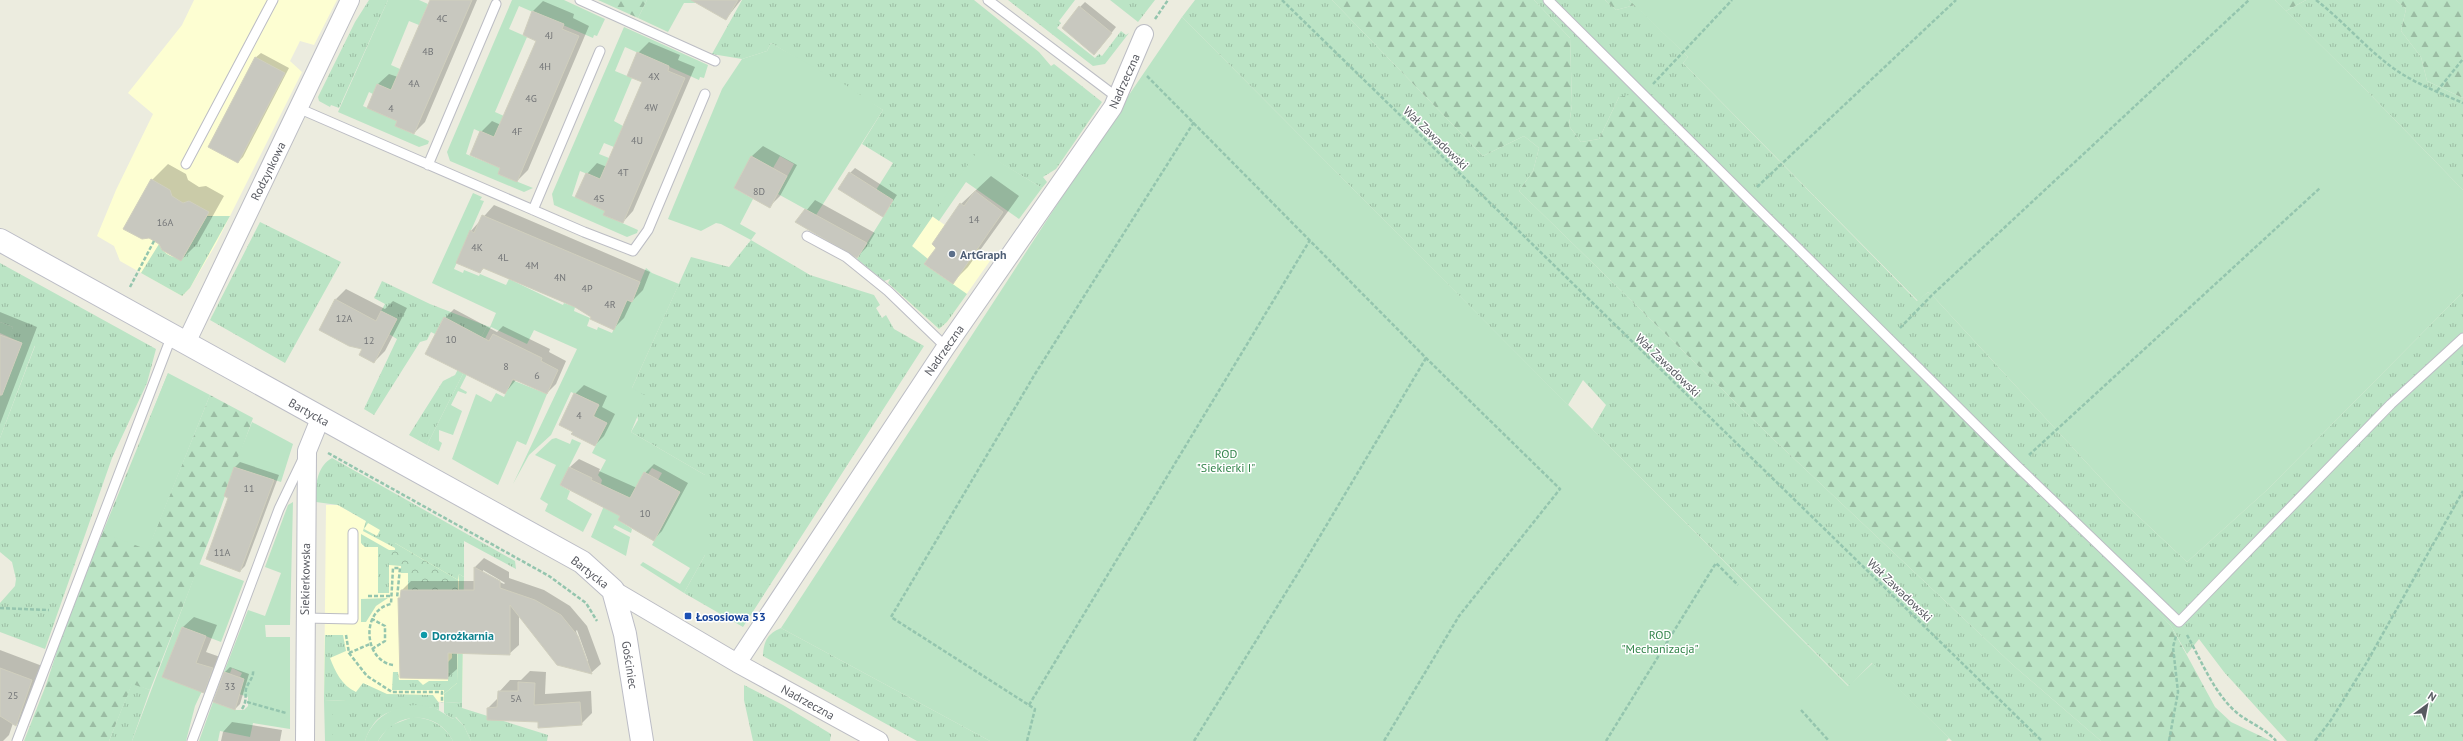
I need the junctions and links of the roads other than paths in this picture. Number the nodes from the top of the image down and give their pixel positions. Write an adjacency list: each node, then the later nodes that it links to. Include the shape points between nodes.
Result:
1 (273, 0): 13 (lane)
2 (350, 0): 12 (street, Rodzynkowa)
3 (580, 0): 9 (lane)
4 (988, 0): 11 (lane)
5 (1548, 0): 18 (lane, via 2017,466 2179,622 2385,409)
6 (496, 4): 14 (lane)
7 (1144, 34): 11 (street, Nadrzeczna)
8 (600, 51): 15 (lane)
9 (715, 61)
10 (705, 94): 15 (lane, via 648,230 633,251)
11 (1118, 98): 20 (street, Nadrzeczna)
12 (298, 108): 14 (lane); 19 (street, Rodzynkowa)
13 (186, 164)
14 (428, 165): 15 (lane)
15 (533, 210)
16 (807, 236): 20 (lane, via 846,258 888,291)
17 (0, 240): 19 (street, Bartycka)
18 (2463, 338)
19 (179, 339): 21 (street, Bartycka); 27 (lane, via 67,610)
20 (946, 347): 26 (street, Nadrzeczna)
21 (320, 419): 22 (street, Siekierkowska); 24 (street, Bartycka, via 582,562)
22 (308, 447): 25 (street, Siekierkowska); 28 (lane, via 279,509)
23 (353, 533): 25 (lane, via 353,619)
24 (614, 590): 26 (street, Nadrzeczna); 30 (street, Gościniec, via 626,641)
25 (305, 618): 29 (street, Siekierkowska)
26 (737, 663): 31 (street, Nadrzeczna)
27 (17, 741)
28 (192, 741)
29 (305, 741)
30 (642, 741)
31 (879, 741)

